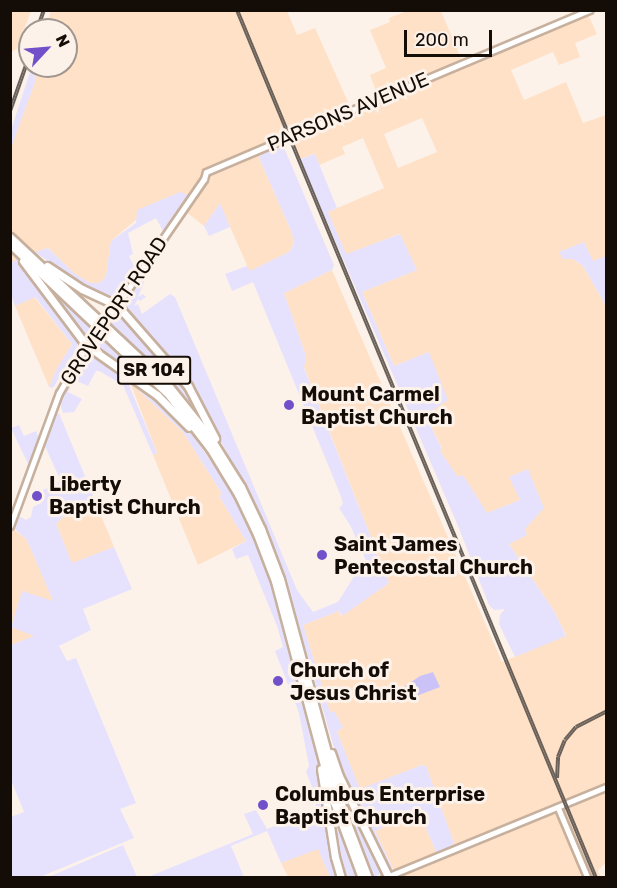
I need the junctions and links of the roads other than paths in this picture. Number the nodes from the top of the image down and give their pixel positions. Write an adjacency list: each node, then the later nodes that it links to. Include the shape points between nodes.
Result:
1 (589, 10): 2 (main road, PARSONS AVENUE, bridge)
2 (206, 172): 6 (main road, GROVEPORT ROAD)
3 (10, 236): 5 (highway, SR 104)
4 (11, 244): 5 (highway, SR 104)
5 (35, 265): 6 (highway); 7 (highway); 8 (highway, SR 104, via 144,368); 9 (highway, SR 104, via 159,375)
6 (115, 307): 7 (main road, GROVEPORT ROAD, bridge); 9 (highway, via 188,386)
7 (86, 345): 8 (highway, via 171,406); 10 (main road, GROVEPORT ROAD, via 59,393)
8 (210, 448): 12 (highway, SR 104, via 242,502 269,563)
9 (221, 454): 11 (highway, SR 104, via 271,552)
10 (10, 526)
11 (319, 723): 15 (highway, SR 104); 16 (highway, via 339,776)
12 (320, 749): 15 (highway, SR 104, via 339,817); 17 (highway, via 333,850)
13 (606, 787): 14 (main road)
14 (558, 807): 16 (main road); 18 (main road)
15 (364, 875)
16 (387, 877)
17 (341, 878)
18 (588, 878)

